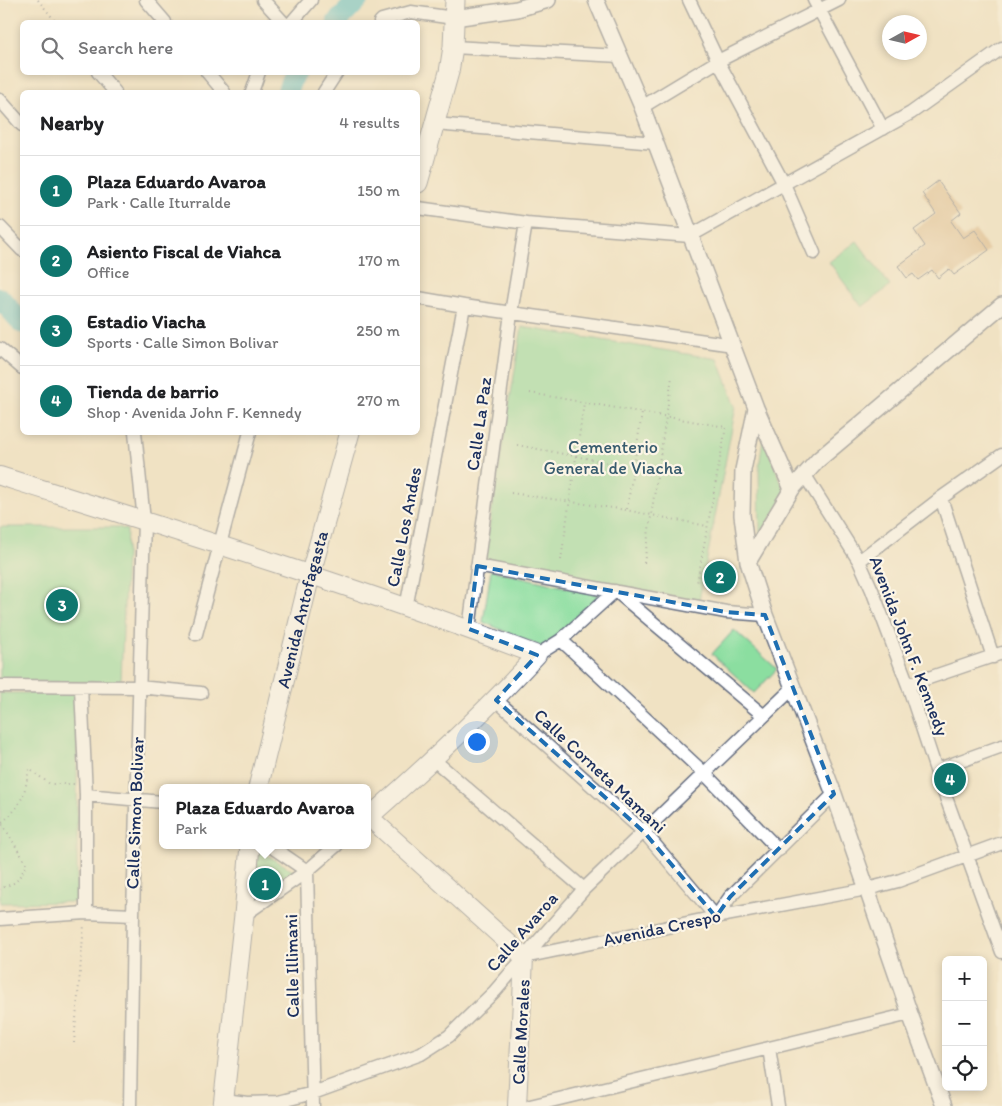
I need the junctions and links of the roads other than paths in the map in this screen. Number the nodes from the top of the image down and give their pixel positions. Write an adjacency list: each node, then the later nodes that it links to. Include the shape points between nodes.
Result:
1 (146, 0): 10 (street)
2 (263, 0): 11 (street)
3 (311, 0): 12 (street)
4 (548, 0): 9 (street, via 517,9)
5 (596, 0): 16 (street)
6 (689, 0): 17 (street)
7 (839, 0): 8 (street)
8 (817, 5): 17 (street); 30 (street)
9 (454, 9): 13 (street, via 410,12); 14 (main road)
10 (163, 20)
11 (280, 20)
12 (294, 20)
13 (382, 20)
14 (453, 47): 16 (street); 29 (main road)
15 (1002, 48): 30 (street, via 912,113)
16 (620, 56): 27 (street)
17 (718, 61): 27 (street); 33 (street)
18 (101, 75): 22 (street)
19 (210, 75): 23 (street)
20 (258, 75): 24 (street)
21 (335, 75): 25 (street)
22 (113, 90)
23 (222, 90)
24 (253, 90)
25 (325, 90)
26 (0, 100): 28 (street)
27 (642, 107): 31 (street)
28 (20, 124)
29 (435, 124): 31 (street); 32 (main road)
30 (883, 129): 33 (street)
31 (655, 143): 37 (street)
32 (420, 176)
33 (784, 184): 37 (street); 39 (street)
34 (420, 208): 35 (street)
35 (526, 223): 37 (street); 43 (street, Calle La Paz)
36 (0, 227): 38 (street)
37 (690, 236): 44 (street)
38 (20, 248)
39 (814, 253)
40 (420, 298): 42 (street)
41 (1002, 305): 52 (street)
42 (464, 306): 43 (street); 63 (street, Calle Los Andes)
43 (511, 313): 44 (street); 60 (street, Calle La Paz)
44 (733, 345): 47 (street)
45 (0, 349): 46 (street)
46 (20, 366)
47 (756, 408): 54 (street); 59 (street, via 743,470 742,516)
48 (135, 435): 56 (street, Calle Simon Bolivar)
49 (249, 435): 57 (street)
50 (349, 435): 61 (main road, Avenida Antofagasta)
51 (1002, 455): 55 (street)
52 (804, 474): 54 (street); 58 (street, Avenida John F. Kennedy)
53 (0, 476): 56 (main road)
54 (792, 489): 59 (street)
55 (941, 498): 58 (street); 69 (street)
56 (144, 521): 57 (main road); 73 (street, Calle Simon Bolivar)
57 (219, 546): 61 (main road); 66 (street)
58 (859, 561): 70 (street, Avenida John F. Kennedy)
59 (748, 562): 64 (street)
60 (477, 566): 62 (street); 65 (street, Calle La Paz)
61 (310, 576): 63 (main road); 82 (main road, Avenida Antofagasta)
62 (615, 591): 64 (street, via 726,612); 67 (street); 77 (street)
63 (406, 608): 65 (main road)
64 (765, 615): 74 (street)
65 (469, 629): 68 (main road)
66 (196, 634)
67 (561, 640): 68 (street); 81 (street)
68 (537, 655): 76 (main road)
69 (997, 655): 70 (street)
70 (908, 685): 80 (street, Avenida John F. Kennedy)
71 (0, 686): 72 (street)
72 (82, 687): 73 (street); 83 (street)
73 (138, 687): 75 (street); 85 (street, Calle Simon Bolivar)
74 (794, 687): 77 (street, Calle Avaroa); 84 (street)
75 (200, 693)
76 (496, 700): 79 (main road); 89 (street, Calle Corneta Mamani)
77 (764, 716): 81 (street, Calle Avaroa)
78 (1002, 746): 80 (street)
79 (434, 760): 87 (main road); 97 (street)
80 (936, 770): 95 (street, Avenida John F. Kennedy)
81 (704, 773): 89 (street, Calle Avaroa); 94 (street)
82 (259, 784)
83 (85, 789): 85 (street); 99 (street)
84 (834, 794): 94 (street); 98 (street)
85 (137, 800): 86 (street); 100 (street, Calle Simon Bolivar)
86 (159, 802)
87 (371, 814)
88 (371, 820): 106 (main road)
89 (644, 832): 97 (street, Calle Avaroa); 102 (street, Calle Corneta Mamani)
90 (1002, 843): 95 (street, Avenida Crespo)
91 (250, 849): 101 (main road)
92 (275, 849): 96 (street)
93 (332, 849): 96 (street)
94 (779, 850): 102 (street, via 730,897)
95 (967, 855): 98 (street, Avenida Crespo); 104 (street, Avenida John F. Kennedy)
96 (307, 871): 101 (street); 109 (street, Calle Illimani)
97 (584, 889): 106 (street, Calle Avaroa)
98 (867, 889): 102 (street, Avenida Crespo); 107 (street)
99 (86, 913): 100 (street); 103 (street)
100 (132, 915): 111 (street, Calle Simon Bolivar)
101 (244, 915): 110 (main road)
102 (716, 917): 106 (street, Avenida Crespo)
103 (0, 919)
104 (1000, 939): 105 (street, Avenida John F. Kennedy)
105 (1002, 952)
106 (524, 957): 109 (street, Calle Avaroa, via 449,1036 421,1054); 113 (main road, Calle Morales)
107 (910, 1014): 108 (street); 116 (street)
108 (768, 1048): 114 (street); 115 (street)
109 (312, 1092): 110 (street, Calle Avaroa, via 278,1102); 112 (street, Calle Illimani)
110 (224, 1103)
111 (130, 1106)
112 (313, 1106)
113 (517, 1106)
114 (530, 1106)
115 (778, 1106)
116 (944, 1106)

